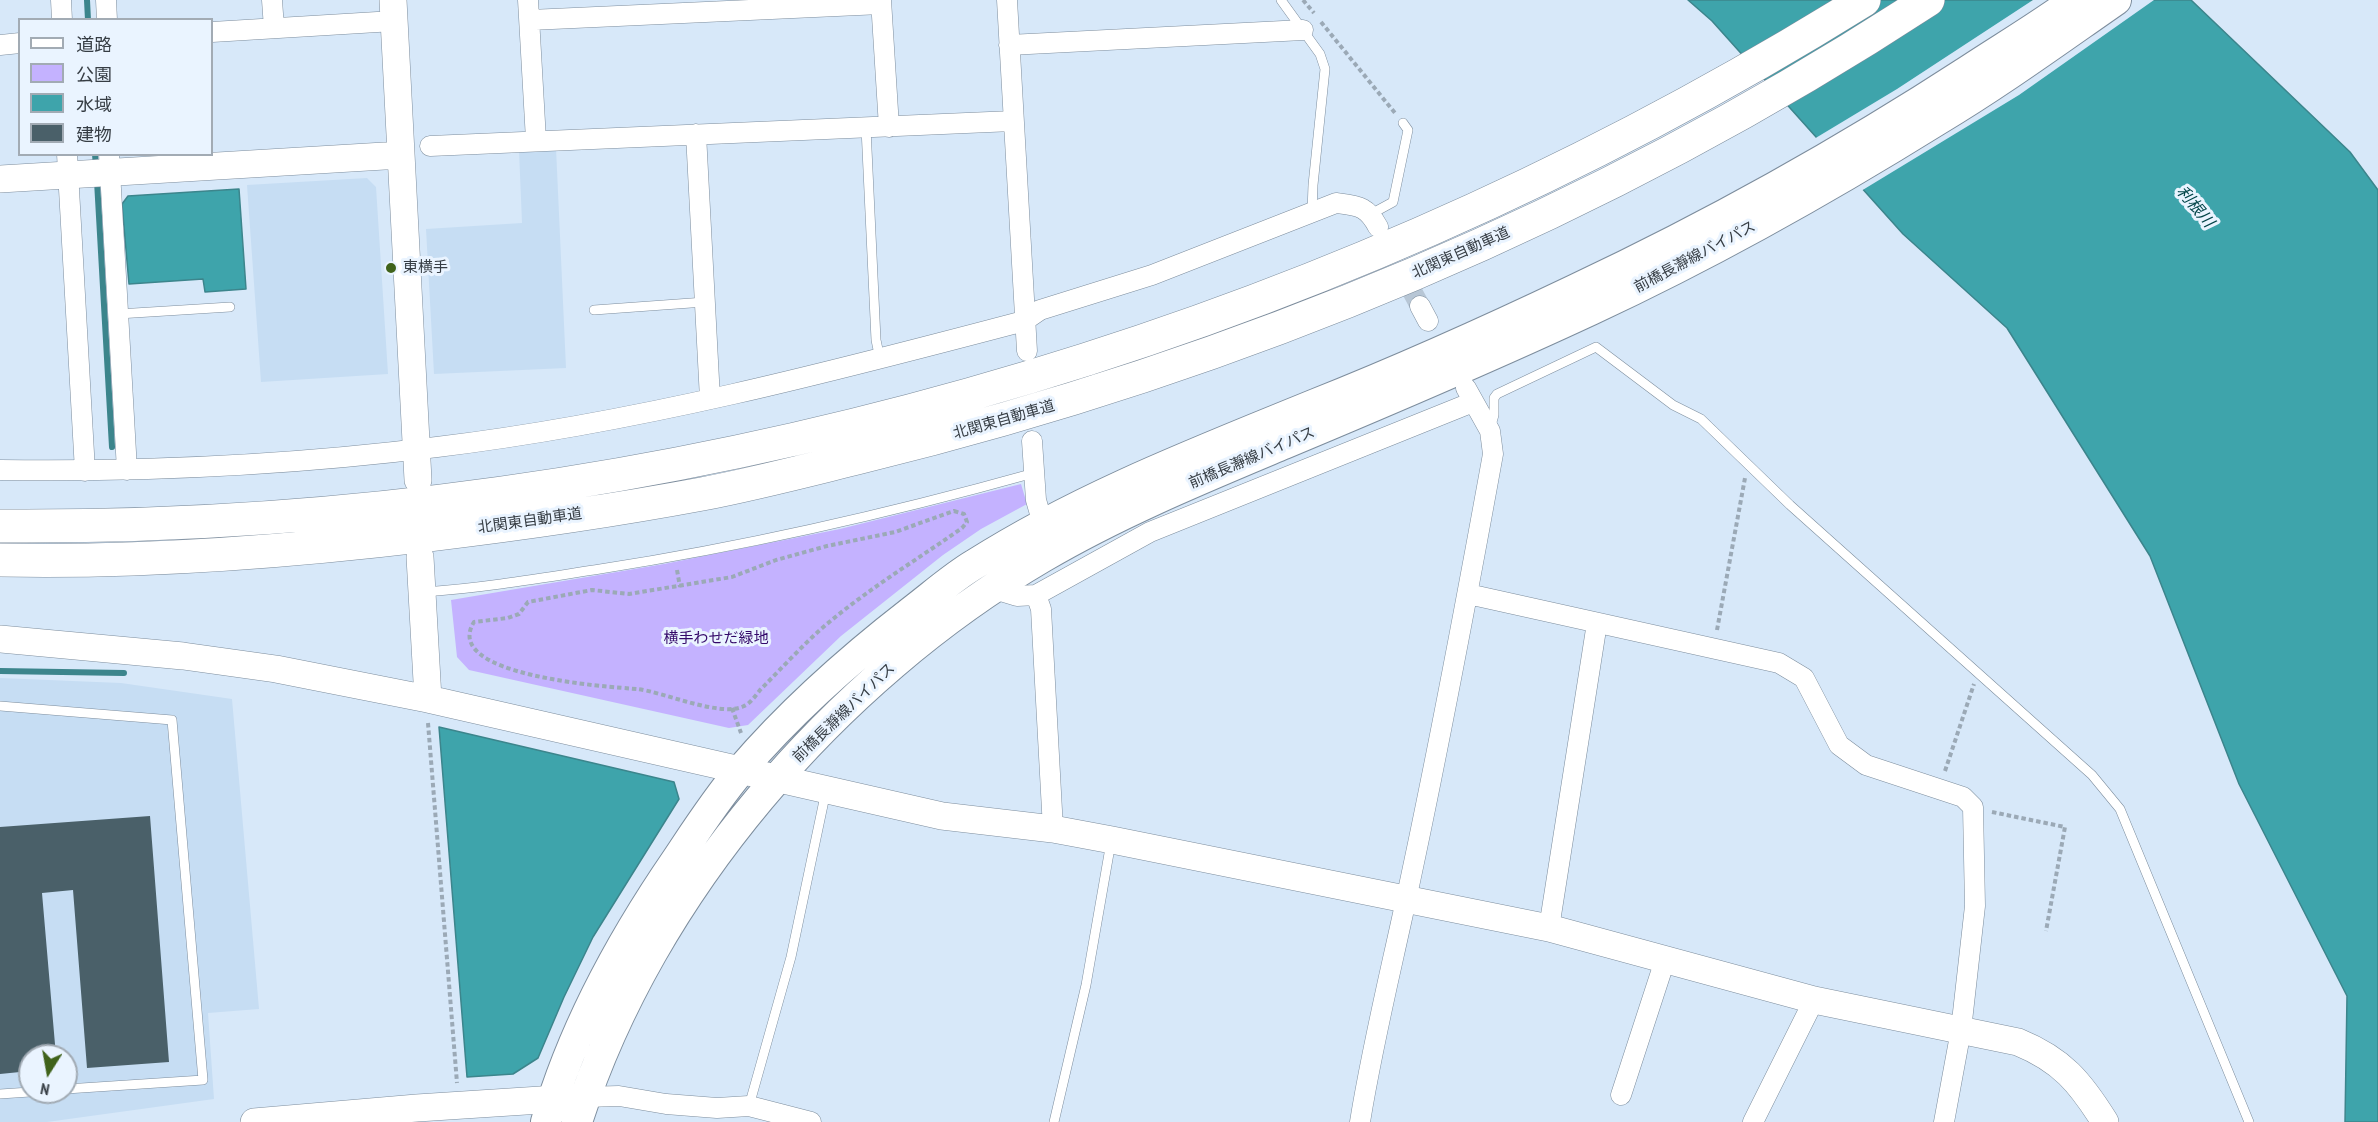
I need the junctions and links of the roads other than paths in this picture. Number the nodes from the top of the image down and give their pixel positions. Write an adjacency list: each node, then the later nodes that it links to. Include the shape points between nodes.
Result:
1 (61, 0): 13 (street)
2 (106, 0): 14 (street)
3 (272, 0): 16 (street)
4 (528, 0): 15 (street)
5 (1007, 0): 21 (street)
6 (1281, 0): 17 (lane)
7 (1864, 0): 53 (highway, via 1624,137 1493,202 1375,254 1274,295 1058,369 938,404 699,460 375,509 156,525)
8 (1928, 0): 55 (highway, 北関東自動車道, via 1767,98 1518,228 1285,326 1066,402 947,436 704,493 497,527 262,553)
9 (2075, 0): 35 (main road, 前橋長瀞線バイパス, via 1923,100 1690,233)
10 (2116, 0): 35 (main road, 前橋長瀞線バイパス, via 1938,120 1699,256)
11 (881, 2): 15 (street); 24 (street)
12 (394, 10): 16 (street); 29 (street)
13 (62, 18)
14 (107, 18)
15 (530, 20): 27 (street)
16 (274, 28): 18 (street)
17 (1303, 30): 21 (street); 33 (lane, via 1320,54 1325,69)
18 (213, 32)
19 (18, 44): 20 (street)
20 (0, 45)
21 (1009, 45): 22 (street)
22 (1013, 121): 24 (street); 40 (street)
23 (1403, 123): 34 (lane, via 1408,130 1393,202)
24 (889, 127): 25 (street)
25 (866, 128): 26 (street); 42 (lane)
26 (696, 134): 27 (street); 36 (street)
27 (536, 140): 28 (street)
28 (430, 146)
29 (401, 156): 30 (street); 46 (street)
30 (108, 167): 31 (street); 39 (street)
31 (69, 168): 32 (street); 49 (street)
32 (0, 179)
33 (1312, 212): 34 (street, via 1336,203 1359,206); 40 (street, via 1152,275 1040,310)
34 (1374, 220)
35 (1583, 300): 52 (main road, 前橋長瀞線バイパス, via 1151,472); 56 (main road, 前橋長瀞線バイパス, via 1373,406 1164,495 1044,556)
36 (705, 302): 38 (lane); 43 (street)
37 (230, 307): 39 (lane)
38 (594, 310)
39 (118, 314): 48 (street)
40 (1024, 321): 41 (street); 42 (street)
41 (1027, 351)
42 (880, 359): 43 (street)
43 (710, 399): 46 (street, via 601,421)
44 (1490, 431): 58 (street, via 1493,454); 59 (street, via 1469,395 1150,531); 88 (lane, via 1497,394 1596,347 1673,405 1701,419 1790,505 1978,671 2092,775 2120,809)
45 (1032, 441): 50 (street)
46 (415, 449): 48 (street, via 208,468); 51 (street)
47 (0, 470): 49 (street)
48 (127, 470): 49 (street)
49 (85, 471)
50 (1034, 473): 52 (street); 57 (lane, via 824,527 675,557)
51 (418, 480)
52 (1043, 524): 64 (main road, 前橋長瀞線バイパス, via 971,566 847,662)
53 (0, 526)
54 (420, 557): 57 (street)
55 (0, 560)
56 (994, 589): 59 (street, via 1017,597); 65 (main road, 前橋長瀞線バイパス, via 926,636 814,738)
57 (422, 593): 62 (street)
58 (1468, 594): 60 (street); 69 (street)
59 (1036, 595): 67 (street, via 1041,609)
60 (1597, 623): 70 (street); 73 (street, via 1779,663 1804,678 1839,745 1866,765 1963,797 1973,807 1975,906)
61 (0, 637): 62 (street, via 87,636 292,655)
62 (428, 698): 64 (street)
63 (0, 706): 74 (lane, via 172,720 203,1080)
64 (746, 755): 65 (street); 80 (main road, 前橋長瀞線バイパス, via 659,885 617,956 582,1028)
65 (783, 772): 66 (street); 67 (street, via 974,807); 79 (main road, 前橋長瀞線バイパス, via 718,854 651,955 609,1039)
66 (826, 791): 67 (street, via 942,816); 78 (lane, via 791,957)
67 (1053, 829): 68 (street)
68 (1112, 840): 69 (street); 83 (lane, via 1086,985)
69 (1406, 900): 70 (street); 84 (street, via 1372,1047)
70 (1549, 928): 71 (street)
71 (1665, 960): 72 (street); 77 (street)
72 (1814, 1000): 73 (street); 85 (street)
73 (1961, 1030): 86 (street); 87 (street, via 2018,1042 2057,1062 2078,1083)
74 (78, 1088)
75 (18, 1093): 76 (lane)
76 (0, 1094)
77 (1621, 1095)
78 (749, 1106): 79 (street, via 717,1108 620,1096); 82 (street)
79 (581, 1110): 80 (street)
80 (550, 1111): 81 (street, via 417,1108)
81 (254, 1122)
82 (811, 1122)
83 (1054, 1122)
84 (1360, 1122)
85 (1753, 1122)
86 (1944, 1122)
87 (2105, 1122)
88 (2249, 1122)

